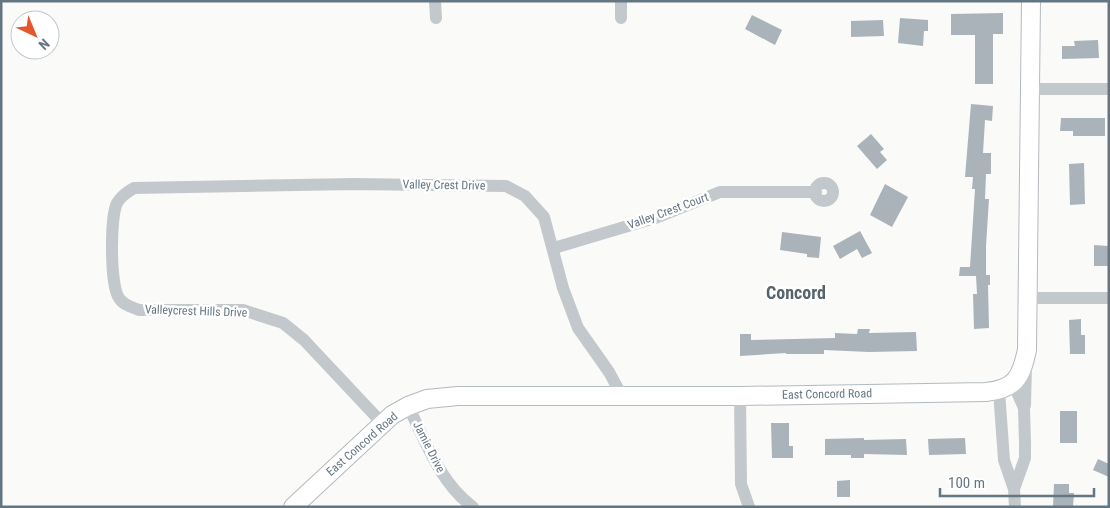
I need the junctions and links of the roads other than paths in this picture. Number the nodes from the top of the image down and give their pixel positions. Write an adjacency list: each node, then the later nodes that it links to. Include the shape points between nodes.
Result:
1 (436, 1): 4 (street)
2 (621, 1): 5 (street)
3 (1031, 1): 6 (street)
4 (436, 18)
5 (621, 18)
6 (1030, 88): 7 (street); 11 (street)
7 (1109, 89)
8 (134, 188): 10 (street, Valley Crest Drive, via 353,184 506,186 525,196 544,217); 19 (street, Valleycrest Hills Drive, via 116,204 113,221 114,285 119,298 127,306 139,310 243,310 283,323 304,340)
9 (816, 192): 10 (street, Valley Crest Court, via 720,192 658,217)
10 (554, 248): 15 (street, Valley Crest Drive, via 563,288 578,328)
11 (1028, 298): 12 (street); 13 (street)
12 (1109, 298)
13 (1027, 350): 14 (street, via 1019,377); 18 (street)
14 (1006, 387): 16 (street, East Concord Road, via 986,392); 18 (street); 20 (street, via 1004,460)
15 (622, 396): 16 (street, East Concord Road); 17 (street, East Concord Road, via 458,396 427,399)
16 (740, 396): 23 (street, via 740,484)
17 (408, 406): 19 (street, East Concord Road); 22 (street, Jamie Drive, via 441,474)
18 (1024, 408): 20 (street, via 1025,458)
19 (382, 423): 21 (street, East Concord Road)
20 (1014, 489): 24 (street)
21 (293, 507)
22 (473, 507)
23 (749, 507)
24 (1015, 507)

